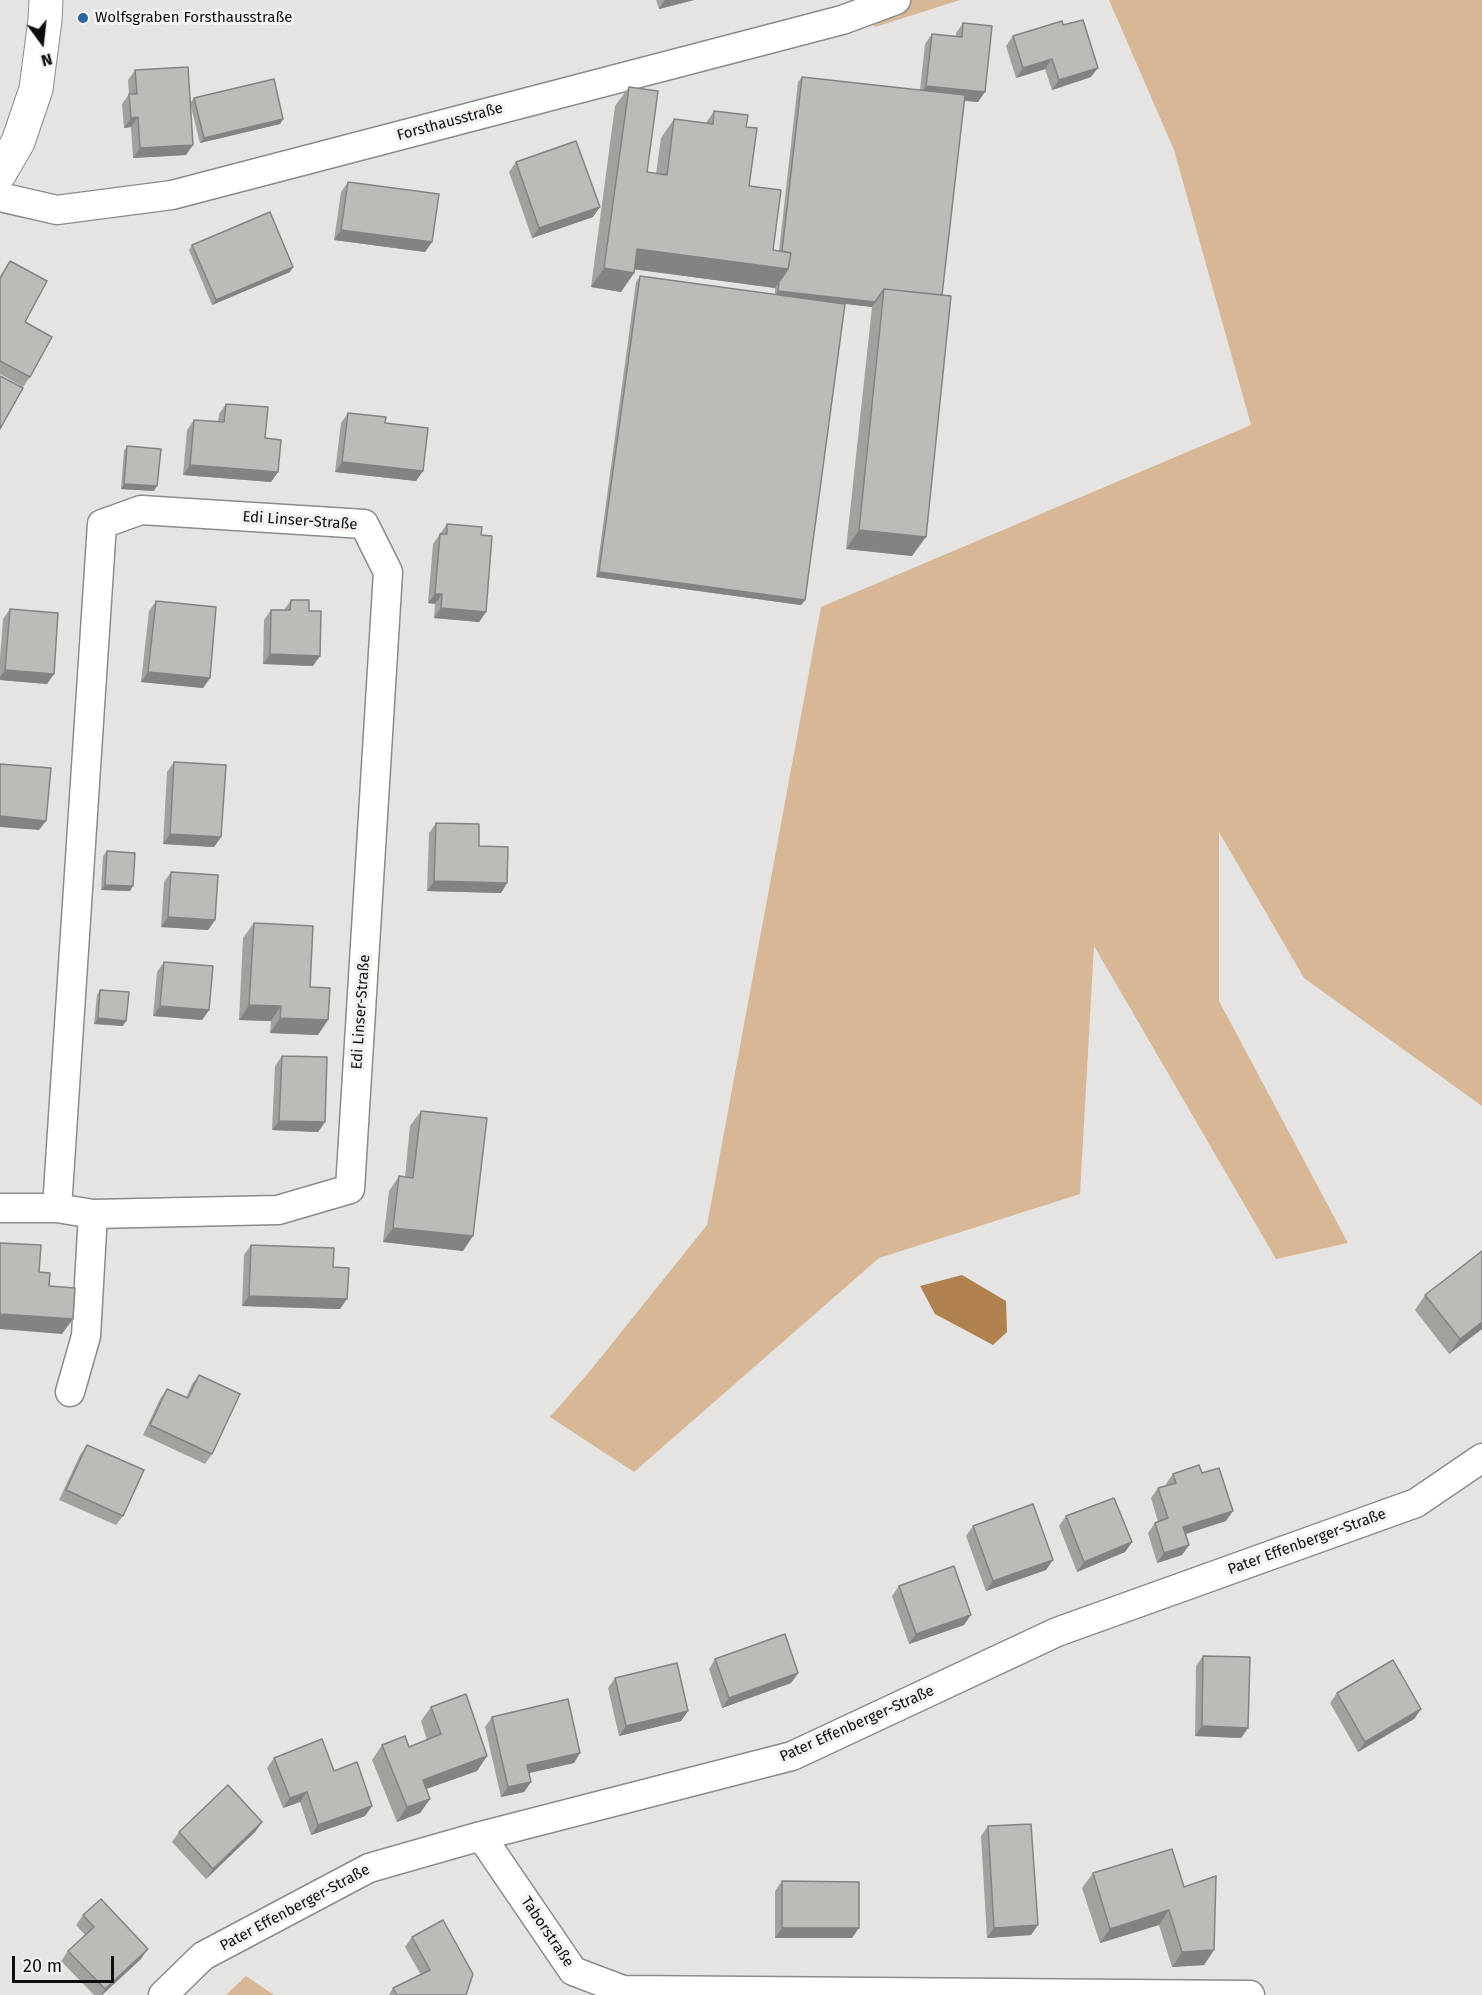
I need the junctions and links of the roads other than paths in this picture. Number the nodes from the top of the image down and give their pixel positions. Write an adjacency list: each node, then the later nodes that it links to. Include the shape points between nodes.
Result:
1 (46, 0): 3 (main road, via 36,89 18,142)
2 (896, 0): 4 (street, Forsthausstraße, via 842,20 172,195 57,210)
3 (0, 173)
4 (0, 197)
5 (0, 1208): 6 (street, Edi Linser-Straße)
6 (57, 1208): 7 (street, Edi Linser-Straße); 7 (street, Edi Linser-Straße, via 102,524 141,510 364,524 388,572 350,1189 278,1210)
7 (93, 1214): 8 (street, via 86,1336)
8 (70, 1392)
9 (1482, 1458): 10 (street, Pater Effenberger-Straße, via 1416,1503 1057,1632 792,1756)
10 (481, 1836): 11 (street, Taborstraße, via 573,1971); 12 (street, Pater Effenberger-Straße, via 369,1868 203,1956)
11 (627, 1993): 13 (street, Taborstraße)
12 (163, 1995)
13 (1162, 1995): 14 (street, Taborstraße)
14 (1250, 1995)

